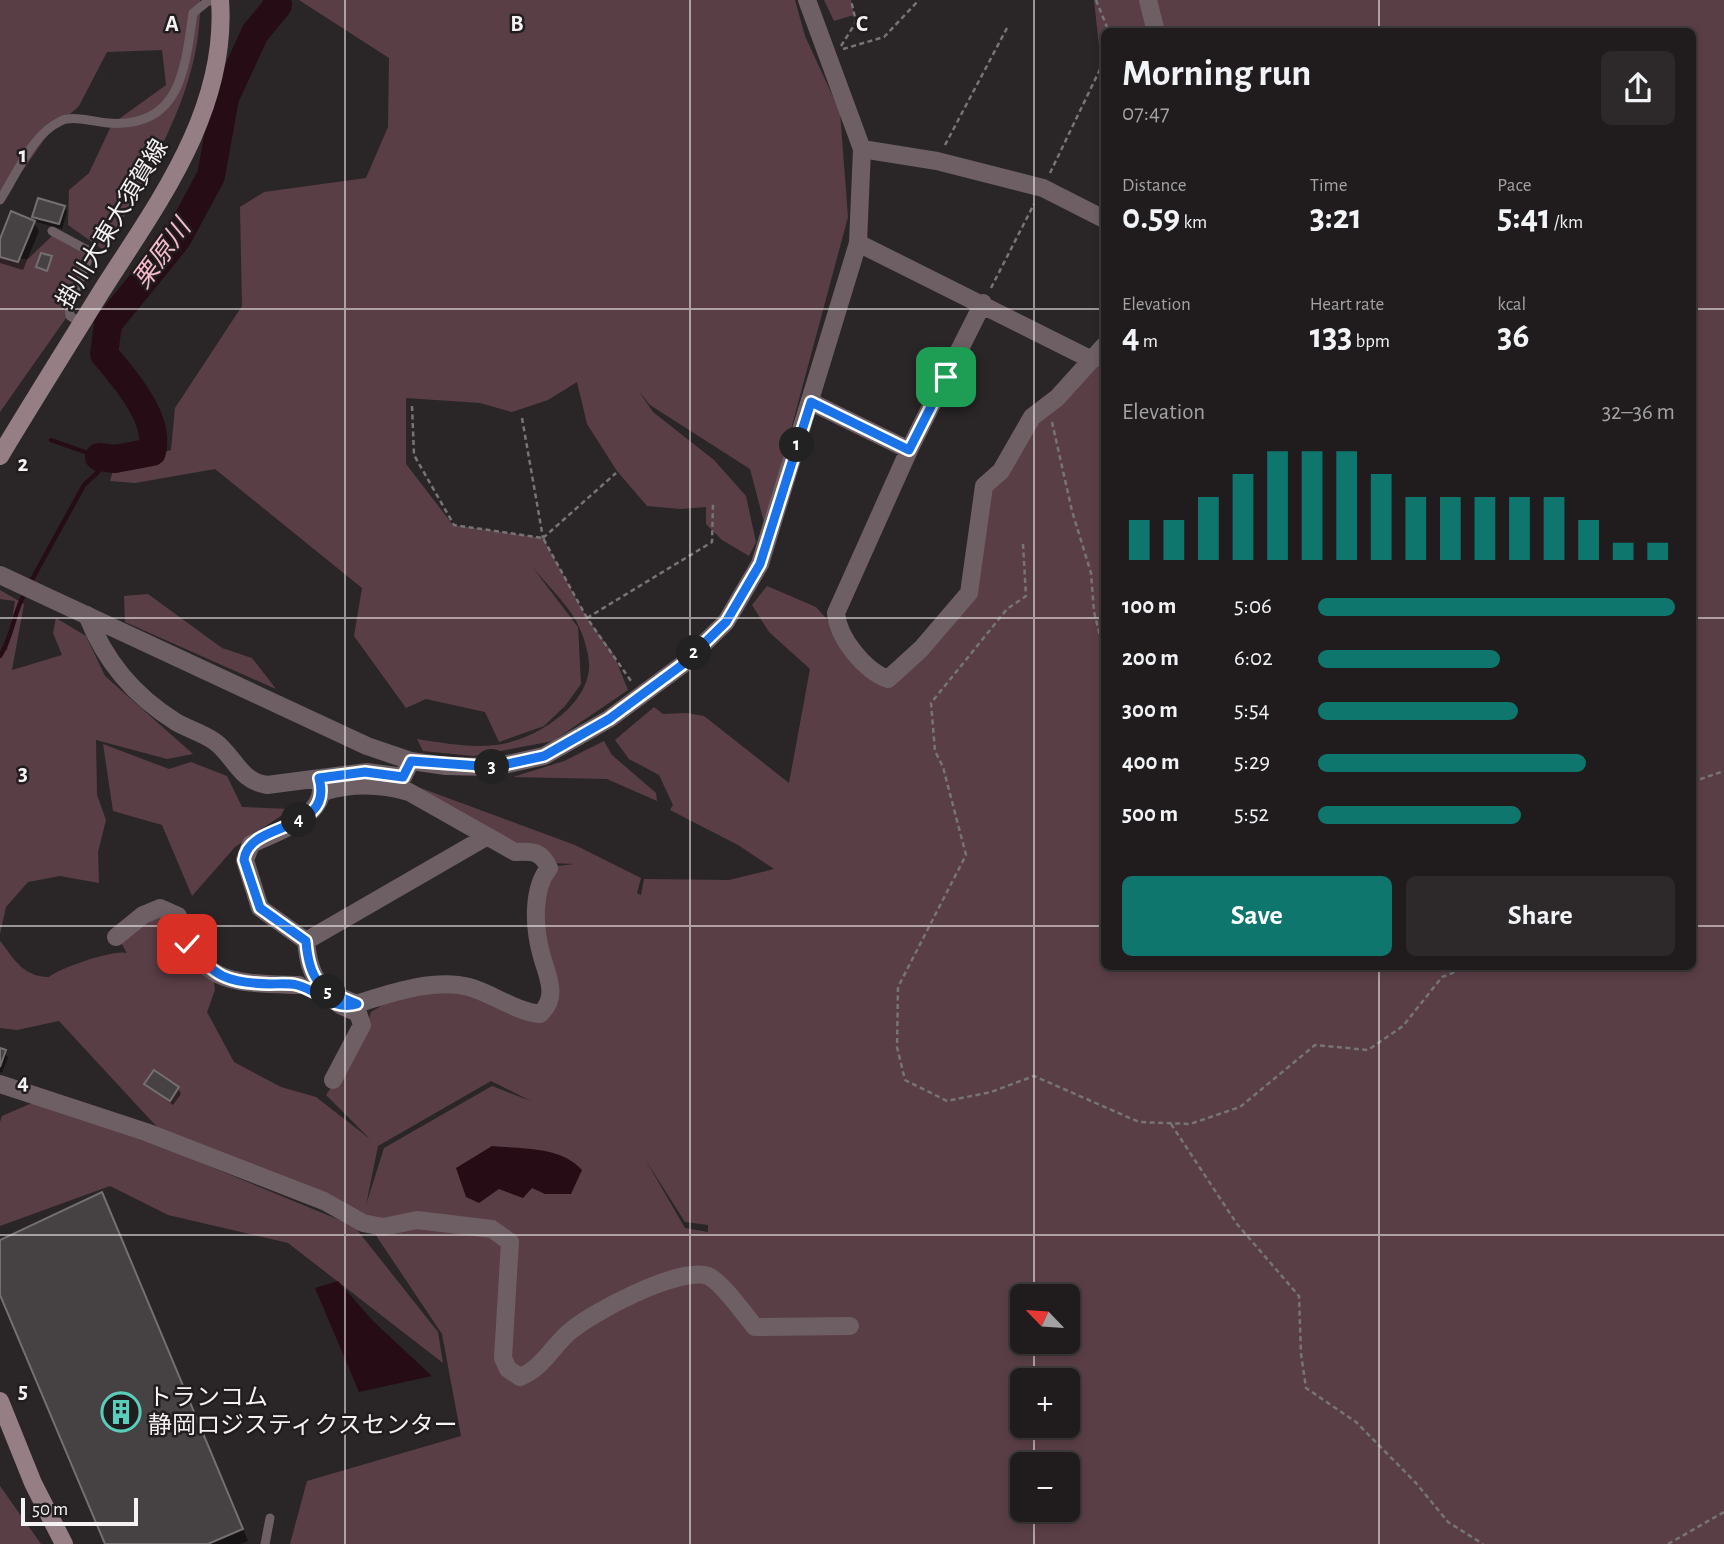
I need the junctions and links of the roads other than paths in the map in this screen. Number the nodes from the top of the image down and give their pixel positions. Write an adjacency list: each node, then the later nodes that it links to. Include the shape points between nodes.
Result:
1 (220, 0): 6 (lane, via 208,1 193,13 186,63 166,109 137,123 64,119 43,131); 11 (main road, 掛川大東大須賀線, via 215,62 200,123 176,174)
2 (807, 0): 5 (street)
3 (1148, 0): 4 (street)
4 (1155, 28)
5 (862, 149): 7 (street, via 937,161 1042,188); 9 (street)
6 (0, 200)
7 (1101, 218)
8 (52, 231): 11 (lane, via 91,252 69,307 70,316)
9 (858, 243): 10 (street); 14 (street)
10 (983, 303): 13 (street); 15 (street)
11 (82, 323): 16 (main road, 掛川大東大須賀線)
12 (1101, 350): 13 (street)
13 (1092, 360): 15 (street, via 1032,417 1001,471 984,486 969,593 888,679 874,674 837,629 836,613)
14 (811, 402): 15 (street); 19 (street, via 760,564 726,622 682,665 609,719 544,756 494,767)
15 (909, 450)
16 (0, 456)
17 (0, 575): 18 (street)
18 (87, 615): 19 (street, via 367,746); 20 (street, via 96,639 125,682 175,721 214,741 246,777 267,785)
19 (411, 761): 20 (street, via 403,777 365,772)
20 (321, 785): 21 (street, via 390,786 409,792); 23 (street, via 319,803 310,814 251,844 244,860 260,908)
21 (486, 837): 23 (street); 26 (street, via 515,852 533,851 544,857 549,868 540,878 537,893 540,951 551,982 546,1009 540,1014 522,1012 470,988 440,984)
22 (116, 937): 25 (street, via 143,915 160,908 178,916 187,944 224,978 235,983)
23 (306, 941): 26 (street, via 312,975 319,985)
24 (260, 974): 25 (street, via 284,977)
25 (299, 985): 26 (street, via 330,1003)
26 (351, 1005): 27 (street, via 362,1025)
27 (333, 1080)
28 (1, 1086): 29 (street, via 146,1132 324,1201 363,1223 383,1227 417,1220 492,1229 510,1242 503,1359 520,1377 538,1367 569,1332 594,1316 653,1285 692,1273 711,1277 755,1327)
29 (850, 1326)
30 (0, 1401): 32 (main road)
31 (270, 1517): 33 (lane)
32 (64, 1544)
33 (265, 1544)

